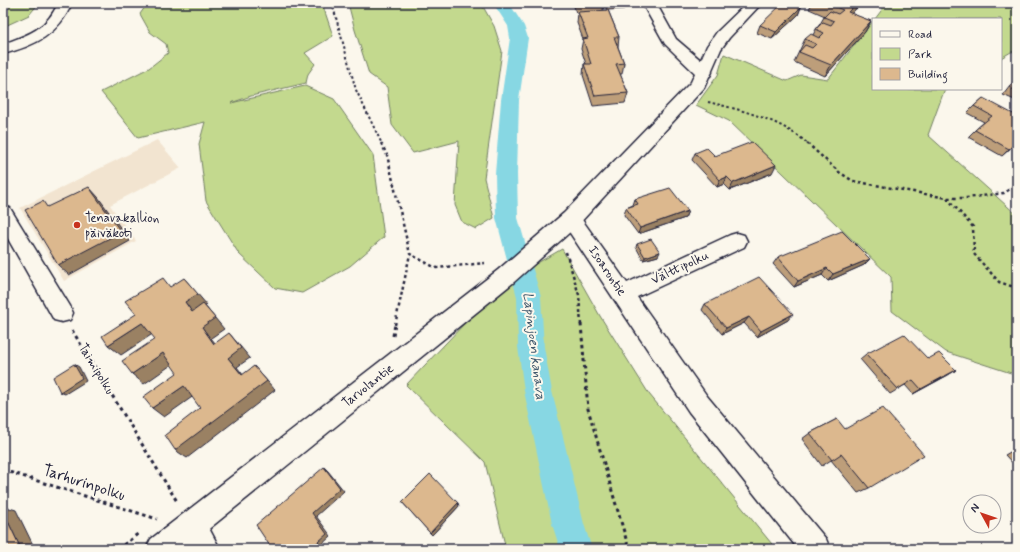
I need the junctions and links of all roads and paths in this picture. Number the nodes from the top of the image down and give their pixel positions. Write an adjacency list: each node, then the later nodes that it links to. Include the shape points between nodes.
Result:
1 (65, 3): 5 (street, via 58,20 51,28)
2 (332, 3): 14 (path, via 356,90 387,155)
3 (649, 3): 6 (street, via 670,41)
4 (755, 3): 6 (street, via 723,35 713,49)
5 (3, 49)
6 (704, 72): 7 (street, via 698,84)
7 (686, 97): 9 (path, via 725,106 778,124 797,134 839,172 853,180); 11 (street)
8 (1017, 184): 9 (path, via 1004,194)
9 (947, 198): 16 (path, via 973,227 974,254 999,282)
10 (3, 213): 18 (street)
11 (571, 220): 15 (street, Tarvolantie, via 535,252); 17 (street, Isoarontie)
12 (737, 241): 17 (street, Välttipolku)
13 (565, 247): 27 (path, via 579,295 588,409)
14 (410, 254): 15 (path, via 436,268); 19 (path)
15 (497, 270): 22 (street, Tarvolantie)
16 (1017, 288)
17 (623, 294): 28 (street, Isoarontie, via 698,404)
18 (62, 313): 22 (path, Taimipolku)
19 (392, 338)
20 (3, 470): 21 (path, Tarhurinpolku, via 157,520)
21 (151, 524)
22 (192, 525): 25 (street, Tarvolantie); 26 (street)
23 (140, 532): 24 (path)
24 (118, 549)
25 (161, 549)
26 (206, 549)
27 (629, 549)
28 (816, 549)

